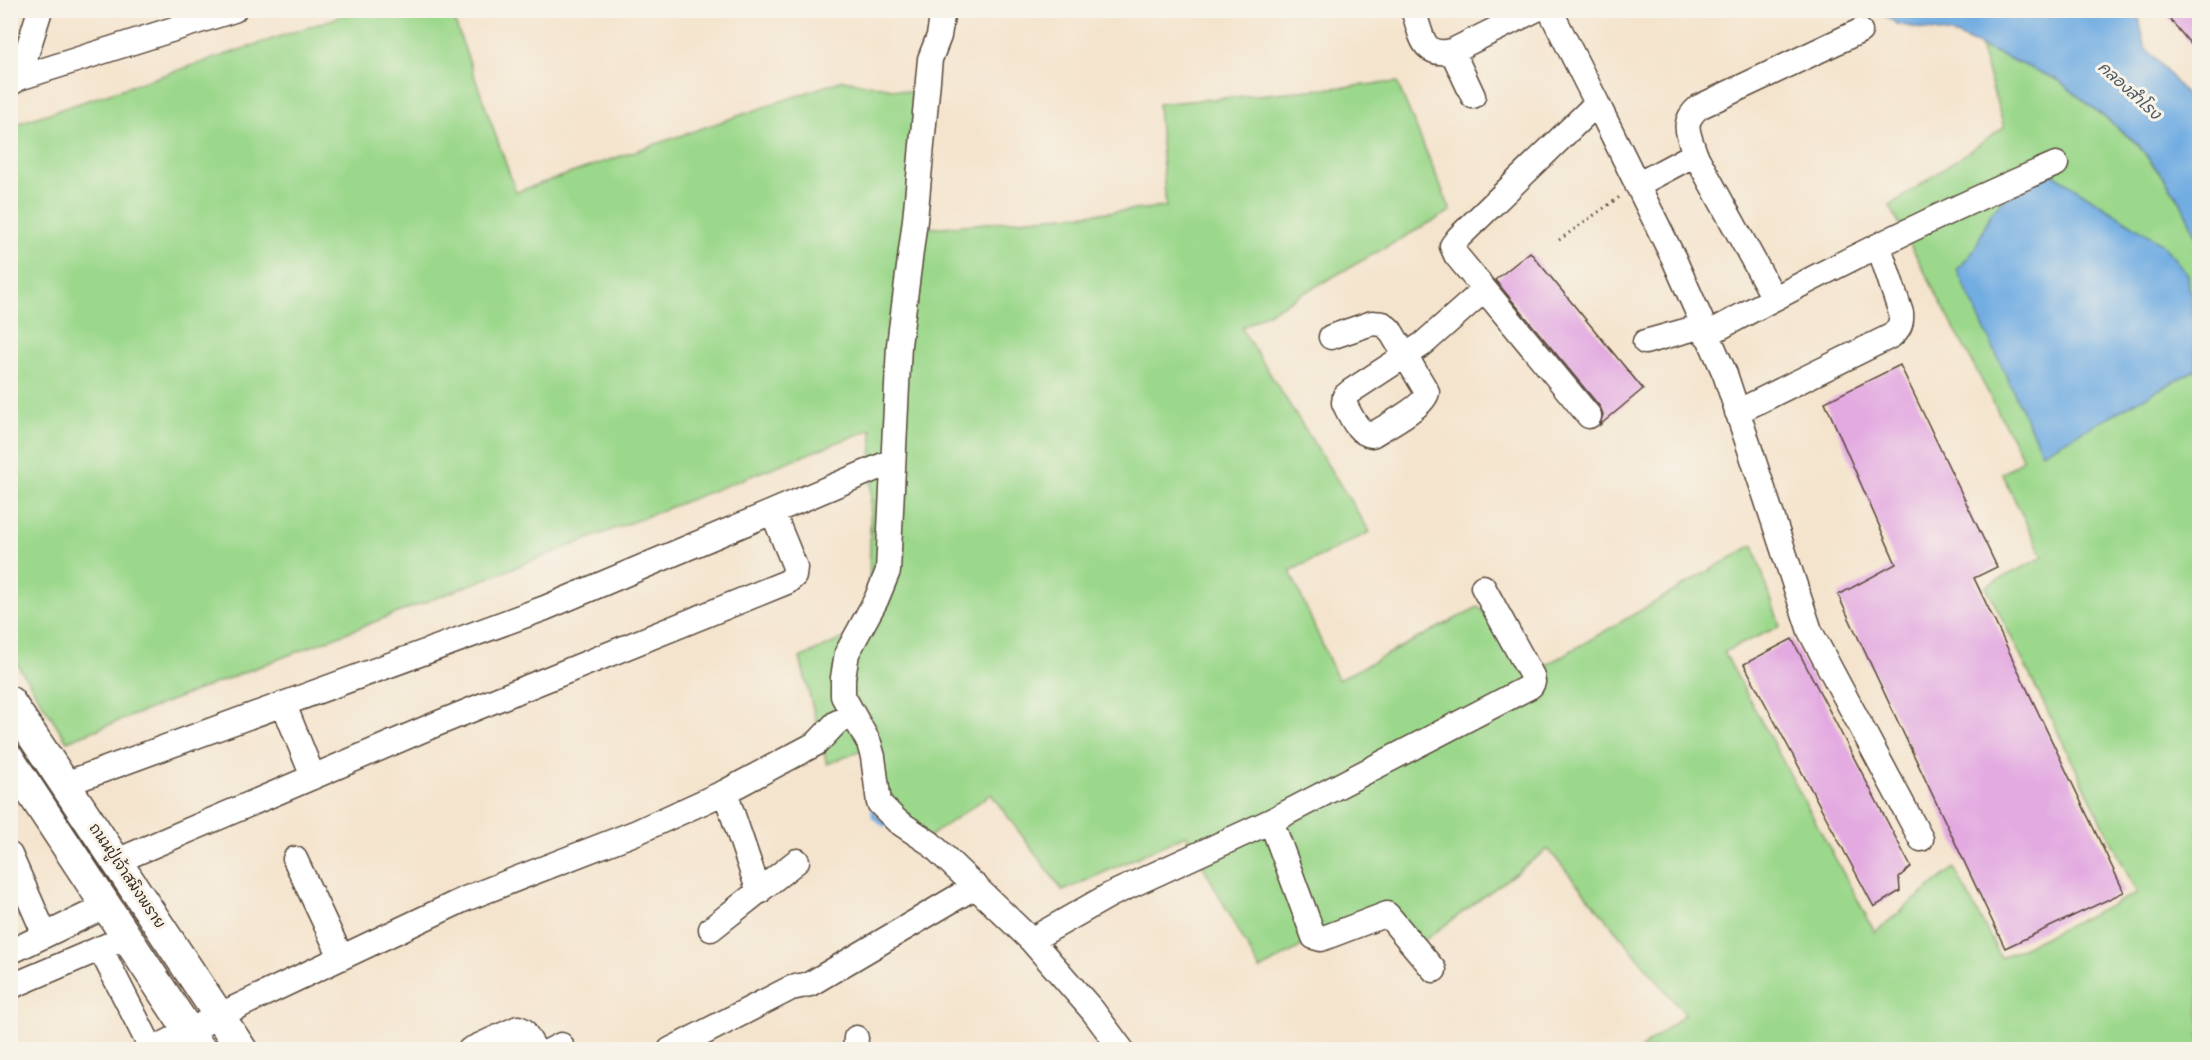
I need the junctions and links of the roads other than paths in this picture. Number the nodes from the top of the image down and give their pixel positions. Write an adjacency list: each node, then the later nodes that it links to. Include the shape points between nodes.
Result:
1 (40, 10): 9 (street)
2 (234, 10): 9 (street)
3 (943, 10): 23 (street, via 942,27 930,58 915,220)
4 (1413, 10): 8 (street, via 1426,46 1441,54)
5 (1535, 10): 8 (street)
6 (1550, 10): 11 (street)
7 (1860, 31): 12 (street, via 1699,107 1689,116 1687,125)
8 (1452, 51): 10 (street)
9 (15, 81)
10 (1473, 96)
11 (1597, 103): 14 (street); 16 (street, via 1452,246)
12 (1695, 154): 14 (street); 17 (street)
13 (2056, 164): 15 (street, via 1975,198)
14 (1637, 185): 18 (street)
15 (1879, 247): 17 (street); 21 (street, via 1901,313 1899,329)
16 (1484, 290): 19 (street, via 1406,356 1383,324 1372,323); 22 (street)
17 (1774, 298): 18 (street)
18 (1704, 331): 20 (street); 21 (street, via 1725,374)
19 (1331, 338)
20 (1645, 342)
21 (1737, 412): 34 (street, via 1810,631)
22 (1589, 416)
23 (884, 464): 24 (street); 28 (street, via 888,572 847,653 843,696)
24 (773, 513): 27 (street, via 545,609); 30 (street, via 795,567 794,576 787,582)
25 (1483, 587): 33 (street, via 1532,676 1531,686)
26 (10, 702): 31 (main road, ถนนปู่เจ้าสมิงพราย)
27 (284, 705): 30 (street); 31 (street)
28 (846, 718): 32 (street, via 817,743); 39 (street, via 869,743 882,808 930,843)
29 (10, 760): 41 (main road)
30 (313, 777): 37 (street)
31 (65, 784): 37 (main road, ถนนปู่เจ้าสมิงพราย)
32 (725, 792): 40 (street); 47 (street, via 607,845 465,899)
33 (1271, 821): 44 (street, via 1110,895); 48 (street, via 1314,937 1321,939 1387,914)
34 (1921, 839)
35 (10, 855): 43 (street)
36 (295, 859): 47 (street)
37 (117, 861): 50 (main road, ถนนปู่เจ้าสมิงพราย)
38 (796, 861): 40 (street)
39 (969, 891): 44 (street); 57 (street, via 810,984 791,988)
40 (759, 892): 42 (street)
41 (106, 906): 43 (street); 45 (main road)
42 (711, 929)
43 (45, 934): 46 (street)
44 (1031, 940): 52 (street, via 1093,1011)
45 (114, 943): 49 (street); 51 (main road); 53 (street)
46 (10, 952)
47 (341, 957): 50 (street)
48 (1434, 970)
49 (10, 987)
50 (220, 1015): 51 (street); 54 (main road, ถนนปู่เจ้าสมิงพราย)
51 (195, 1041): 53 (street)
52 (1115, 1047)
53 (152, 1050)
54 (242, 1050)
55 (470, 1050): 56 (street, via 518,1028)
56 (535, 1050)
57 (670, 1050)

